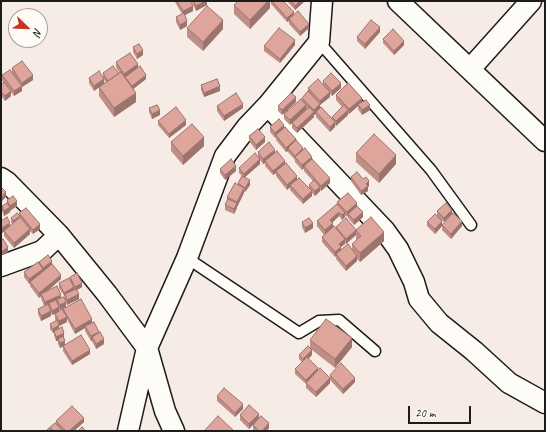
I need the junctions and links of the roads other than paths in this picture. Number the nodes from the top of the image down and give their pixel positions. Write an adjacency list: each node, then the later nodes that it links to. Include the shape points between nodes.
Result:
1 (322, 1): 4 (street)
2 (398, 1): 5 (street)
3 (531, 1): 5 (street)
4 (320, 42): 6 (street); 9 (lane, via 432,170)
5 (470, 68): 7 (street)
6 (268, 105): 11 (street, via 247,126 225,156); 15 (street, via 385,231 398,249 419,299 439,323 509,383)
7 (545, 141)
8 (1, 178): 10 (street)
9 (471, 225)
10 (60, 235): 12 (street, via 42,251); 13 (street)
11 (187, 258): 13 (street); 14 (lane, via 300,333 319,321 339,320)
12 (1, 266)
13 (148, 348): 16 (street); 17 (street, via 165,411)
14 (374, 351)
15 (545, 403)
16 (128, 431)
17 (174, 431)

